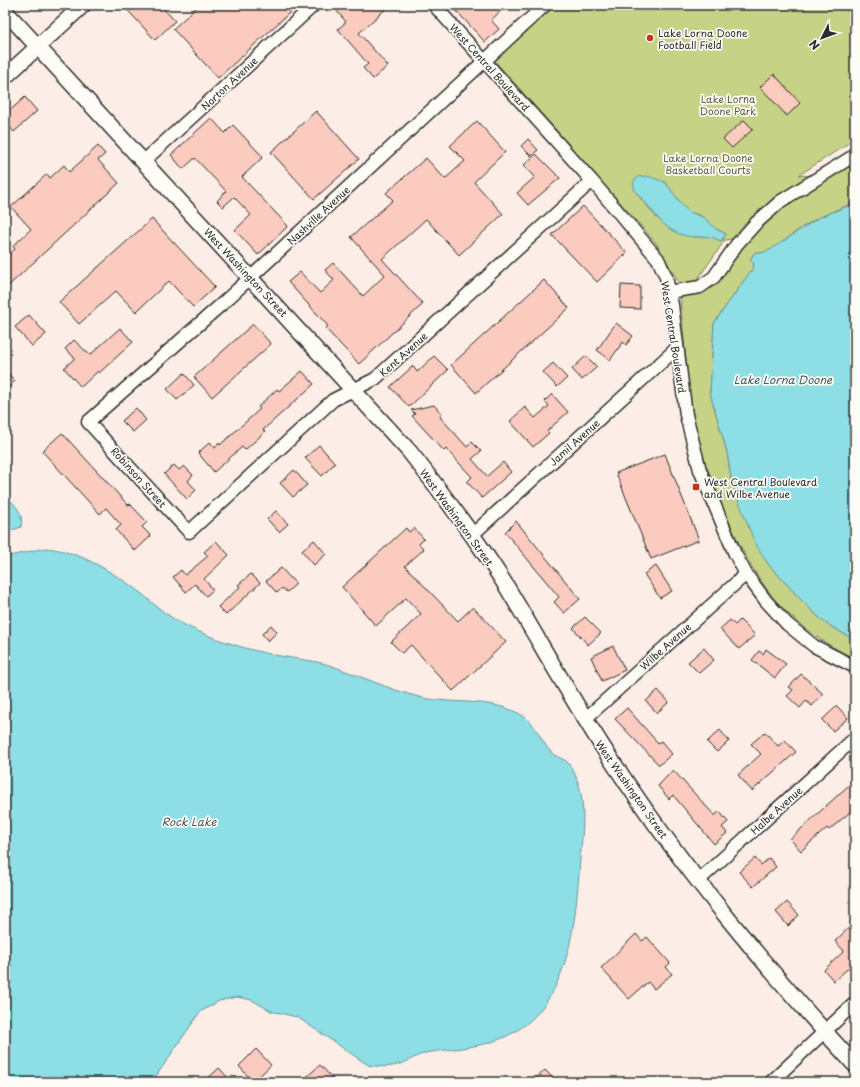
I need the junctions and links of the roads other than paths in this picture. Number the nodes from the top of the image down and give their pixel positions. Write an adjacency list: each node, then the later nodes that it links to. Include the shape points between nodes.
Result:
1 (83, 5): 6 (main road)
2 (314, 5): 10 (street, Norton Avenue)
3 (434, 5): 7 (street, West Central Boulevard)
4 (545, 5): 7 (street, Nashville Avenue)
5 (5, 11): 6 (main road, West Washington Street)
6 (38, 46): 8 (main road); 10 (main road, West Washington Street)
7 (485, 61): 11 (street, West Central Boulevard); 12 (street, Nashville Avenue)
8 (5, 77)
9 (855, 155): 13 (street, via 781,201 737,244 714,277 700,287)
10 (144, 161): 12 (main road, West Washington Street)
11 (592, 181): 13 (street, West Central Boulevard, via 658,259); 15 (street, Kent Avenue, via 375,379)
12 (251, 277): 15 (main road, West Washington Street); 16 (street, Nashville Avenue)
13 (669, 292): 14 (street, West Central Boulevard)
14 (677, 348): 18 (street, Jamil Avenue); 19 (street, West Central Boulevard, via 686,415 700,470)
15 (354, 389): 17 (street, Kent Avenue, via 333,400); 18 (main road, West Washington Street, via 414,457)
16 (88, 422): 17 (street, Robinson Street)
17 (189, 532)
18 (472, 535): 21 (main road, West Washington Street, via 504,583)
19 (746, 574): 20 (street, West Central Boulevard, via 787,624 814,646); 21 (street, Wilbe Avenue)
20 (855, 667)
21 (585, 719): 23 (main road, West Washington Street, via 648,814)
22 (855, 738): 23 (street, Halbe Avenue)
23 (698, 881): 25 (main road, West Washington Street, via 732,925)
24 (855, 1003): 25 (street)
25 (824, 1032): 26 (main road, West Washington Street); 27 (street)
26 (855, 1065)
27 (771, 1082)

